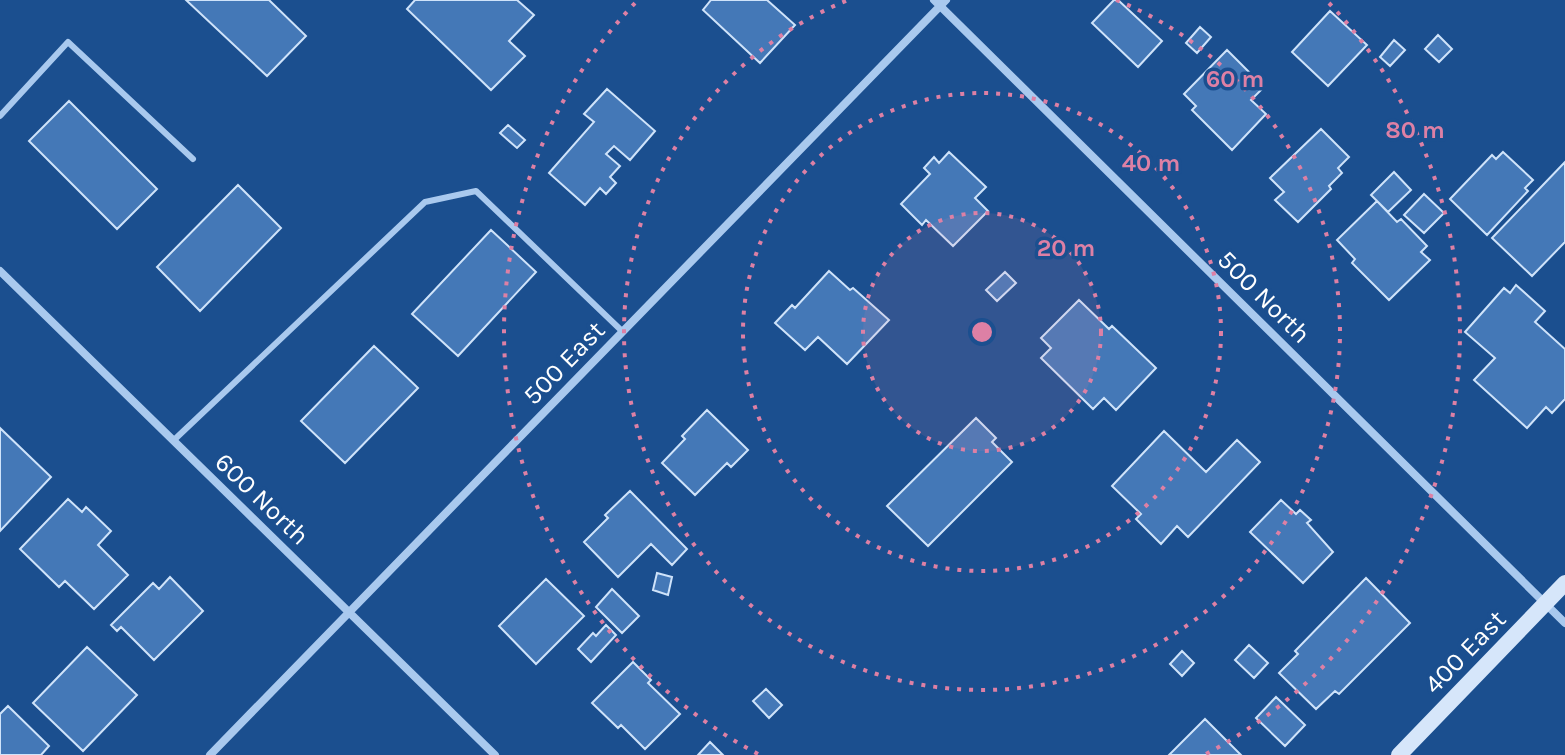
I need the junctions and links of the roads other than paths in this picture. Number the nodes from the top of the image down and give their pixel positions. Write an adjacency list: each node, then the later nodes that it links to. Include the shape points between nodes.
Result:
1 (940, 2): 5 (street, 500 East); 8 (street, 500 North)
2 (0, 116): 3 (lane, via 68,42)
3 (193, 159)
4 (0, 271): 6 (street, 600 North)
5 (623, 332): 6 (lane, via 476,191 425,202); 9 (street, 500 East)
6 (174, 440): 9 (street, 600 North)
7 (1565, 583): 8 (street, 400 East)
8 (1546, 603): 10 (street, 500 North); 13 (street, 400 East)
9 (349, 613): 11 (street, 500 East); 12 (street, 600 North)
10 (1565, 623)
11 (210, 755)
12 (495, 755)
13 (1399, 755)

